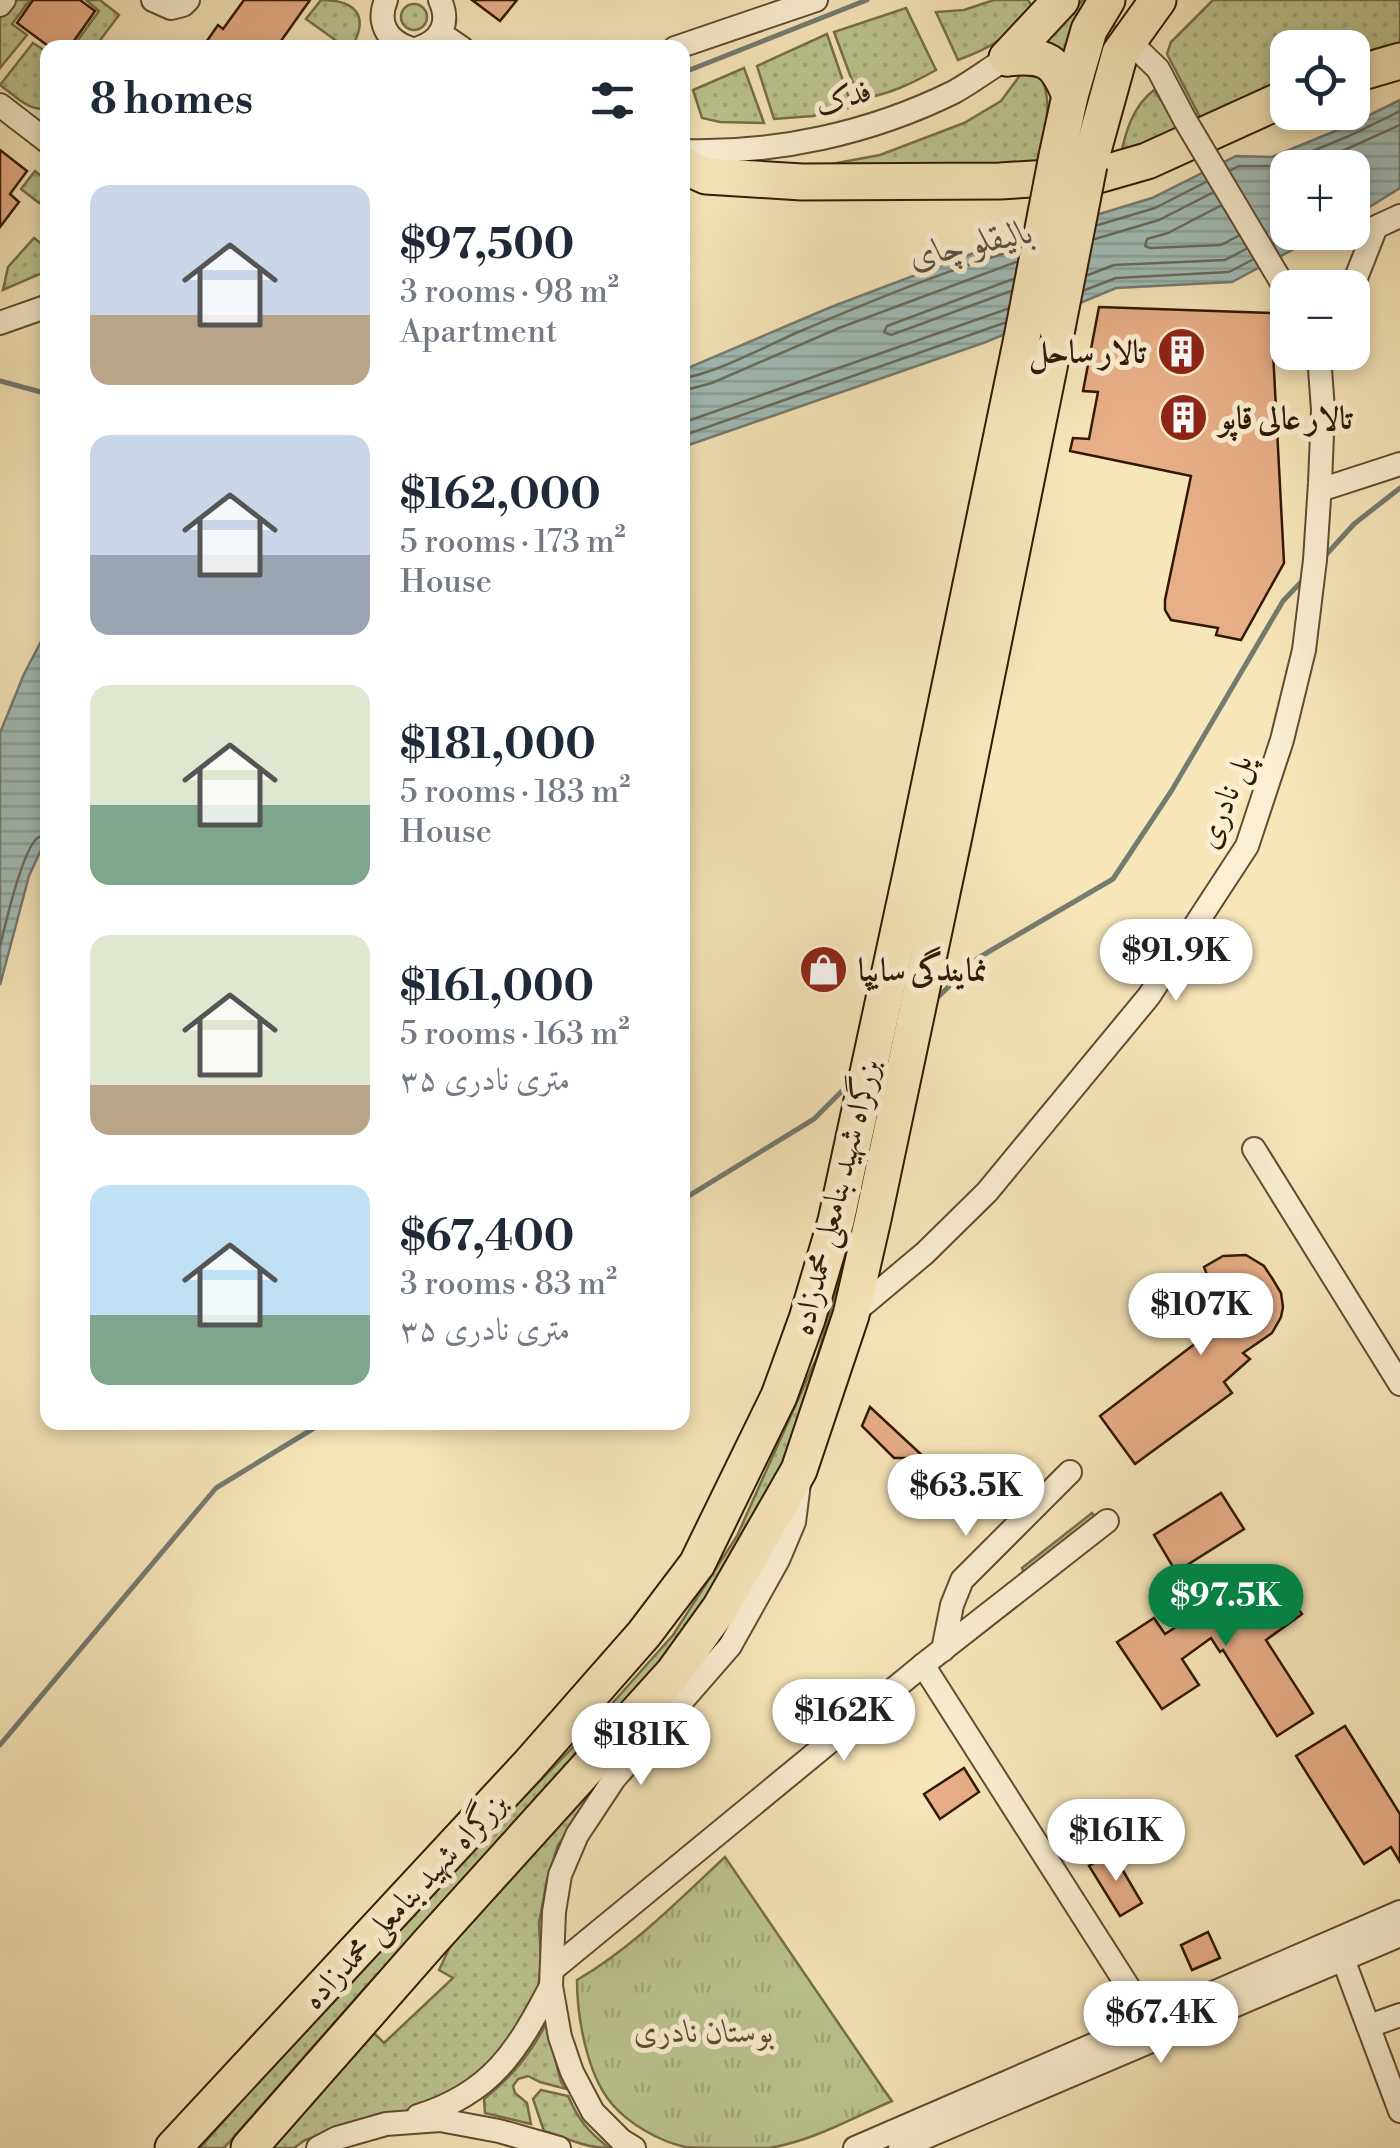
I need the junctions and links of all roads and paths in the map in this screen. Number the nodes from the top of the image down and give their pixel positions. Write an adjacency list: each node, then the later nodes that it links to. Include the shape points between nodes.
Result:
1 (153, 0): 2 (street, via 170,8)
2 (188, 0)
3 (367, 0): 9 (street)
4 (440, 0): 11 (street)
5 (816, 0): 15 (street)
6 (1060, 0): 16 (highway)
7 (1107, 0): 19 (highway, via 1089,30)
8 (1178, 0): 10 (highway)
9 (384, 10): 12 (street, via 384,29)
10 (1143, 20): 24 (highway, via 1120,53); 27 (street, bridge, via 1158,70)
11 (440, 33): 13 (street); 14 (street)
12 (393, 40)
13 (433, 40)
14 (450, 40)
15 (690, 43)
16 (1006, 58): 19 (highway, via 1029,56 1054,65); 23 (street, فدک, via 945,96 834,137)
17 (1400, 61): 18 (highway)
18 (1370, 70)
19 (1070, 96): 24 (highway)
20 (1270, 105): 25 (highway, via 1147,161 1098,175 802,182 706,176)
21 (0, 106): 22 (street)
22 (40, 136)
23 (690, 151)
24 (1073, 160): 35 (highway, بزرگراه شهید بنامعلی محمدزاده, bridge, via 1057,328); 51 (highway, بزرگراه شهید بنامعلی محمدزاده, bridge, via 1022,338 836,1221 780,1396 697,1564 644,1634)
25 (690, 169)
26 (1400, 216): 28 (street, via 1376,227)
27 (1274, 270)
28 (1359, 270)
29 (40, 309): 30 (street)
30 (0, 324)
31 (1321, 370): 33 (street, پل نادری)
32 (1400, 464): 33 (street)
33 (1320, 490): 35 (street, پل نادری, via 1304,650 1248,846 1149,996 987,1192)
34 (1254, 1149): 36 (street)
35 (851, 1315): 37 (highway, بزرگراه شهید بنامعلی محمدزاده)
36 (1400, 1384)
37 (800, 1470): 45 (street, via 794,1522 730,1646 614,1779 577,1835 560,1875); 52 (highway, بزرگراه شهید بنامعلی محمدزاده, via 720,1608 674,1672)
38 (1070, 1472): 40 (street, via 962,1580)
39 (1107, 1521): 40 (street)
40 (944, 1650): 41 (street)
41 (923, 1665): 45 (street); 47 (street)
42 (1400, 1912): 47 (street)
43 (1400, 1934): 44 (street)
44 (1343, 1959): 48 (street); 57 (street)
45 (551, 1978): 50 (street, via 524,2037 496,2072 465,2097); 55 (street, via 572,2072 592,2112)
46 (1400, 2015): 48 (street)
47 (1150, 2020): 56 (street)
48 (1369, 2026): 49 (street)
49 (1400, 2110)
50 (396, 2123): 53 (street); 54 (street, via 440,2120)
51 (172, 2148)
52 (249, 2148)
53 (318, 2148)
54 (558, 2148)
55 (634, 2148)
56 (855, 2148)
57 (900, 2148)

